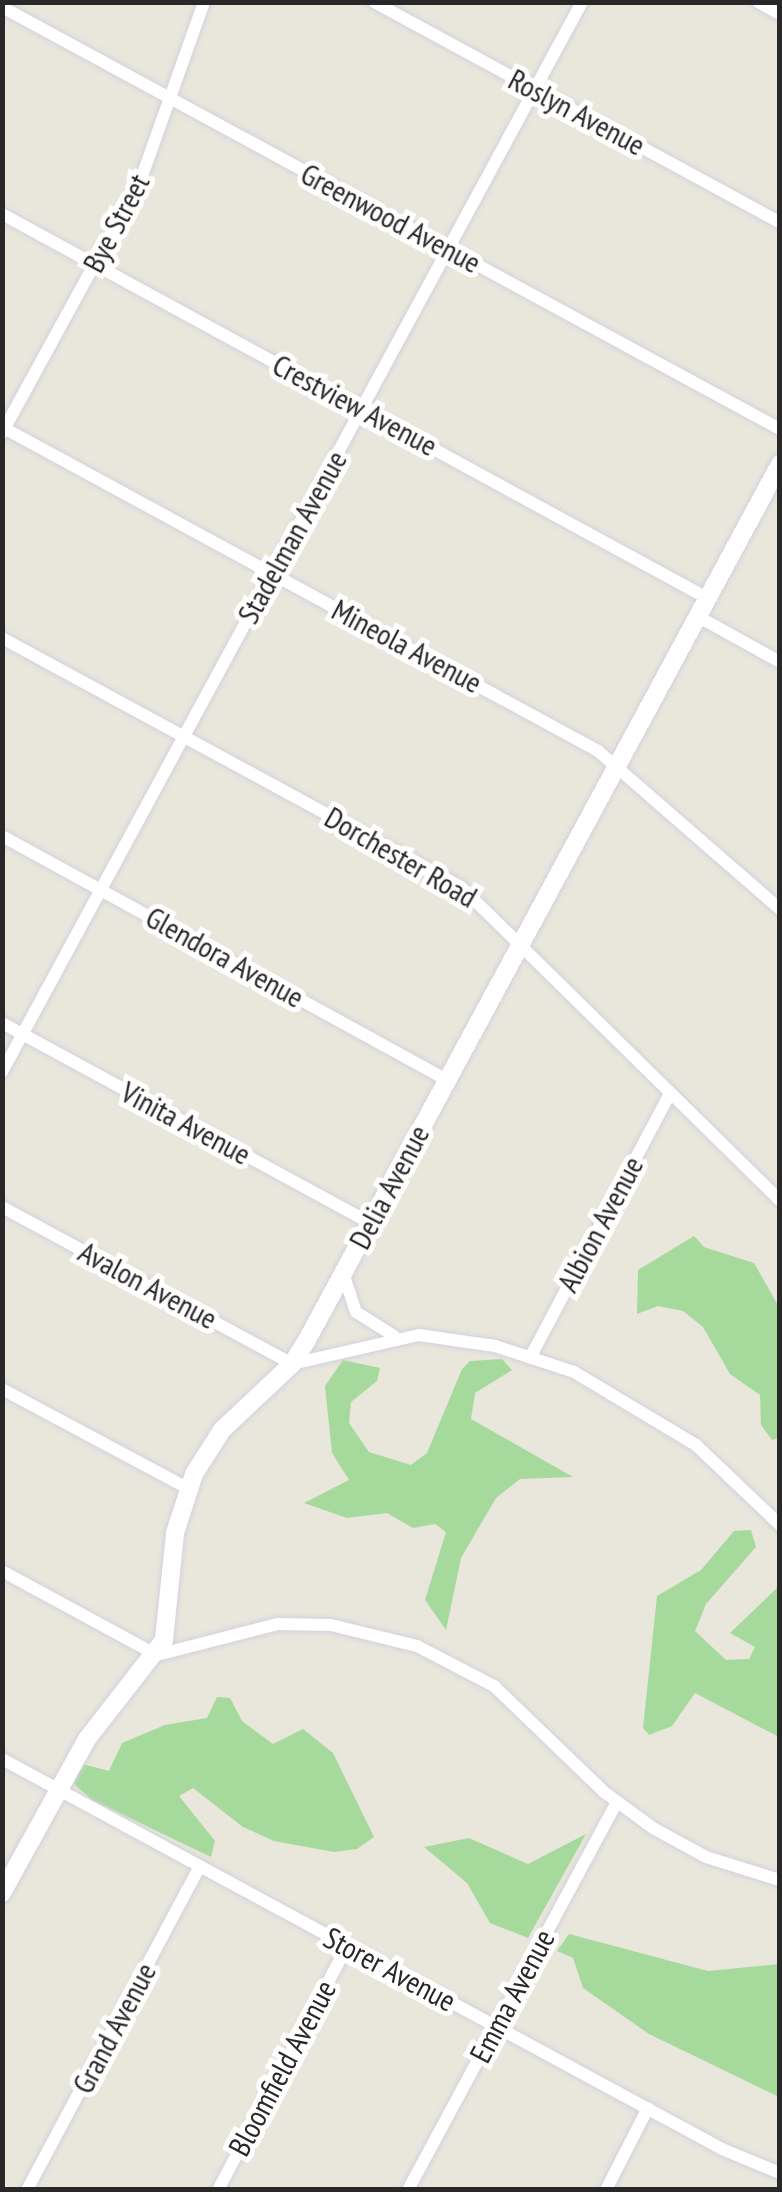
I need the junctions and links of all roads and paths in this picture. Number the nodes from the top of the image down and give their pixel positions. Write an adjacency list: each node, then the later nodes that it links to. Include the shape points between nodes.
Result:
1 (204, 2): 8 (street, Bye Street)
2 (374, 2): 7 (street, Roslyn Avenue)
3 (582, 2): 7 (street, Stadelman Avenue)
4 (758, 2): 6 (street)
5 (2, 8): 8 (street, Greenwood Avenue)
6 (780, 14)
7 (535, 90): 10 (street, Roslyn Avenue); 11 (street, Stadelman Avenue)
8 (173, 100): 11 (street, Greenwood Avenue); 12 (street, Bye Street)
9 (2, 214): 12 (street, Crestview Avenue)
10 (780, 222)
11 (448, 250): 13 (street, Stadelman Avenue); 15 (street, Greenwood Avenue)
12 (96, 264): 13 (street, Crestview Avenue); 14 (street, Bye Street)
13 (362, 410): 17 (street, Stadelman Avenue); 18 (street, Crestview Avenue)
14 (3, 429): 17 (street, Mineola Avenue)
15 (780, 429)
16 (780, 464): 18 (street, Delia Avenue)
17 (273, 573): 22 (street, Stadelman Avenue); 23 (street, Mineola Avenue)
18 (707, 598): 19 (street, Delia Avenue)
19 (697, 616): 21 (street); 23 (street, Delia Avenue)
20 (2, 638): 22 (street, Dorchester Road)
21 (780, 662)
22 (184, 736): 25 (street, Stadelman Avenue); 27 (street, Dorchester Road, via 462,887)
23 (617, 764): 26 (street, Mineola Avenue); 27 (street, Delia Avenue)
24 (2, 836): 25 (street, Glendora Avenue)
25 (102, 890): 29 (street, Stadelman Avenue); 31 (street, Glendora Avenue)
26 (780, 909)
27 (520, 945): 31 (street, Delia Avenue); 32 (street, Dorchester Road)
28 (2, 1023): 29 (street, Vinita Avenue)
29 (23, 1034): 30 (street, Stadelman Avenue); 35 (street, Vinita Avenue)
30 (2, 1072)
31 (446, 1080): 35 (street, Delia Avenue)
32 (670, 1093): 33 (street, Dorchester Road); 38 (street, Albion Avenue)
33 (780, 1201)
34 (2, 1207): 39 (street, Avalon Avenue)
35 (370, 1222): 36 (street, Delia Avenue)
36 (342, 1273): 37 (street, via 356,1312); 39 (street, Delia Avenue)
37 (396, 1337): 38 (street, via 442,1336); 39 (street)
38 (531, 1356): 42 (street, via 664,1422)
39 (292, 1364): 41 (street, Delia Avenue, via 222,1430)
40 (2, 1389): 41 (street)
41 (188, 1489): 44 (street, Delia Avenue)
42 (780, 1525)
43 (2, 1572): 44 (street)
44 (157, 1655): 46 (street, Delia Avenue, via 102,1715); 47 (street, via 278,1624 331,1625 401,1640 494,1686)
45 (2, 1759): 46 (street, Storer Avenue)
46 (58, 1789): 48 (street, Storer Avenue); 50 (street, Delia Avenue)
47 (616, 1803): 49 (street, via 706,1856); 52 (street, Emma Avenue)
48 (200, 1866): 51 (street, Storer Avenue); 55 (street, Grand Avenue)
49 (780, 1880)
50 (2, 1893)
51 (346, 1946): 52 (street, Storer Avenue); 56 (street, Bloomfield Avenue)
52 (496, 2026): 53 (street, Storer Avenue); 57 (street, Emma Avenue)
53 (648, 2108): 54 (street, Storer Avenue); 58 (street)
54 (780, 2173)
55 (27, 2190)
56 (218, 2190)
57 (408, 2190)
58 (606, 2190)

